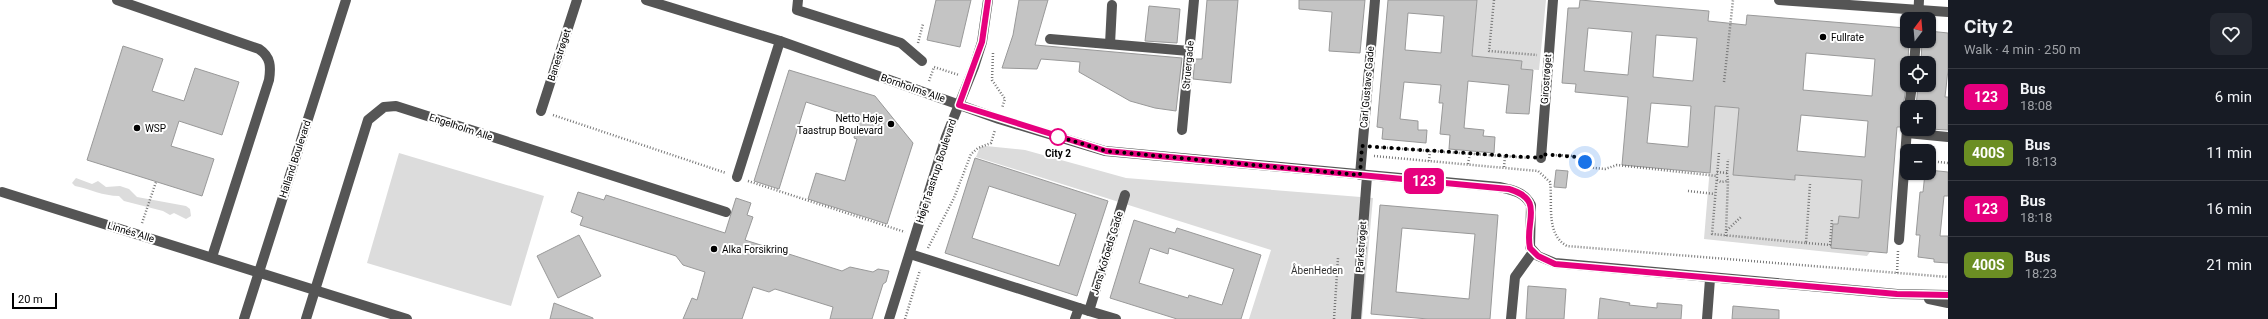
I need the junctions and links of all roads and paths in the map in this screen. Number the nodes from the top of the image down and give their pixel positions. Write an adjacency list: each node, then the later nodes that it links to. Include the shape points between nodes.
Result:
1 (117, 0): 68 (street, via 259,48 265,53 271,66 269,80)
2 (346, 0): 71 (street, Halland Boulevard)
3 (577, 0): 28 (street, Banestrøget)
4 (646, 0): 18 (street, Bornholms Alle)
5 (798, 0): 23 (street, via 797,10 901,43)
6 (988, 0): 24 (street, Høje Taastrup Boulevard, via 982,42)
7 (1194, 0): 21 (street, Struergade)
8 (1374, 0): 34 (street, Carl Gustavs Gade)
9 (1494, 0): 22 (path, via 1489,51)
10 (1553, 0): 22 (street, Girostrøget)
11 (1733, 0): 25 (path)
12 (1779, 0): 14 (street)
13 (1112, 6): 19 (street)
14 (1919, 10): 15 (street)
15 (1948, 12)
16 (923, 24): 23 (path)
17 (1050, 39): 19 (street)
18 (780, 41): 26 (street, Bornholms Alle); 49 (street)
19 (1110, 44): 21 (street)
20 (993, 51): 29 (path, via 992,80 1005,99)
21 (1189, 51): 30 (street, Struergade)
22 (1548, 56): 39 (street, Girostrøget)
23 (919, 58)
24 (970, 79): 26 (path, via 934,67); 27 (street, Høje Taastrup Boulevard)
25 (1724, 82)
26 (924, 92): 27 (street, Bornholms Alle)
27 (959, 105): 29 (street, Bornholms Alle); 67 (street, Høje Taastrup Boulevard, via 946,137)
28 (541, 111)
29 (999, 119): 48 (street, Bornholms Alle, via 1106,151); 69 (path, via 991,143 971,154 954,198)
30 (1182, 130)
31 (1936, 135): 33 (street)
32 (1907, 136): 64 (street)
33 (1948, 137)
34 (1362, 150): 35 (path); 41 (path); 48 (street, Carl Gustavs Gade)
35 (1430, 151): 36 (path); 41 (path)
36 (1470, 153): 38 (path); 44 (path)
37 (1719, 153): 46 (path)
38 (1505, 156): 39 (path); 45 (path)
39 (1541, 156): 50 (path, via 1576,157 1585,162 1586,167 1605,169 1617,165)
40 (1728, 159): 47 (path)
41 (1429, 161): 44 (path)
42 (1936, 161): 43 (path)
43 (1948, 162)
44 (1468, 164): 45 (path)
45 (1504, 167): 72 (path, via 1538,170 1550,182 1554,233 1559,242 1567,246)
46 (1717, 172): 47 (path); 50 (path)
47 (1727, 173): 51 (path)
48 (1364, 175): 66 (street, Bornholms Alle, via 1499,187 1518,192 1528,199 1531,205 1529,242); 89 (street, Parkstrøget)
49 (737, 177)
50 (1717, 178): 51 (path, via 1721,182); 56 (path)
51 (1728, 181): 62 (path)
52 (156, 182): 59 (path)
53 (1810, 184): 65 (path)
54 (1688, 191): 56 (path)
55 (2, 192): 68 (street, Linnés Alle)
56 (1715, 194): 63 (path, via 1712,234)
57 (1125, 195): 80 (street, Jens Kofoeds Gade)
58 (726, 212): 75 (street, Engelholm Alle, via 396,106 384,107 368,120)
59 (145, 214)
60 (1741, 217): 62 (path)
61 (1832, 219): 65 (path, via 1830,245)
62 (1726, 231): 63 (path)
63 (1726, 236): 65 (path)
64 (1899, 240): 72 (path)
65 (1806, 243)
66 (1533, 252): 74 (street, via 1555,264); 90 (street, via 1515,277)
67 (910, 254): 69 (street); 84 (street, Høje Taastrup Boulevard)
68 (212, 257): 71 (street, Linnés Alle)
69 (924, 258): 79 (street); 85 (path)
70 (1338, 258): 88 (path)
71 (259, 272): 75 (street); 81 (street, Halland Boulevard)
72 (1897, 273): 73 (path)
73 (1948, 277)
74 (1710, 279): 76 (street); 91 (street)
75 (315, 290): 82 (street, Engelholm Alle); 83 (street)
76 (1897, 294): 77 (street); 78 (street)
77 (1948, 294)
78 (1948, 302)
79 (1078, 308): 80 (street); 86 (street)
80 (1089, 311): 87 (street)
81 (244, 319)
82 (306, 319)
83 (407, 319)
84 (889, 319)
85 (905, 319)
86 (1075, 319)
87 (1116, 319)
88 (1334, 319)
89 (1356, 319)
90 (1511, 319)
91 (1707, 319)

